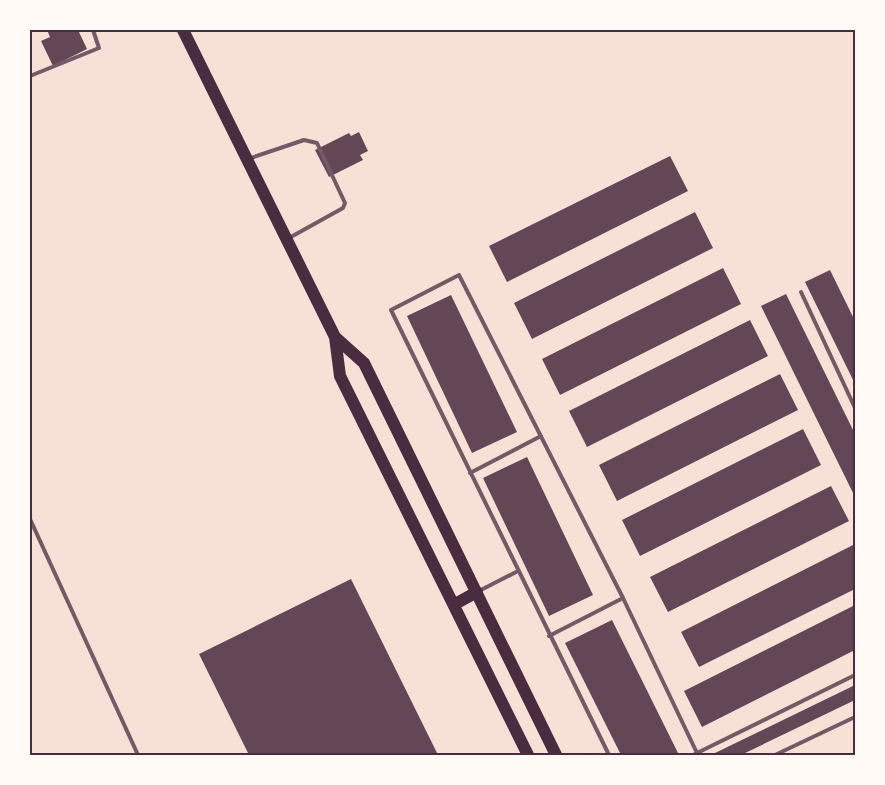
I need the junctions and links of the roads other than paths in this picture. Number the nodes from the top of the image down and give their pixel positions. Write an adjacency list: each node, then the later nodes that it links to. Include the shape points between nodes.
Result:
1 (93, 30): 3 (lane, via 99,48)
2 (183, 30): 4 (main road)
3 (30, 76)
4 (248, 159): 5 (main road); 5 (lane, via 311,140 317,143 344,197 343,208)
5 (287, 240): 7 (main road)
6 (800, 292): 8 (lane)
7 (335, 337): 13 (main road, via 364,363); 15 (main road, via 340,376)
8 (855, 408)
9 (541, 436): 10 (lane); 10 (lane, via 459,275 391,310); 14 (lane)
10 (470, 473): 12 (lane)
11 (30, 519): 20 (lane)
12 (518, 572): 13 (lane); 16 (lane)
13 (477, 592): 15 (main road); 22 (main road)
14 (623, 598): 16 (lane); 19 (lane)
15 (455, 604): 21 (main road)
16 (549, 636): 23 (lane)
17 (855, 675): 19 (lane)
18 (855, 717): 24 (lane)
19 (696, 754)
20 (138, 755)
21 (528, 755)
22 (556, 755)
23 (609, 755)
24 (775, 755)

